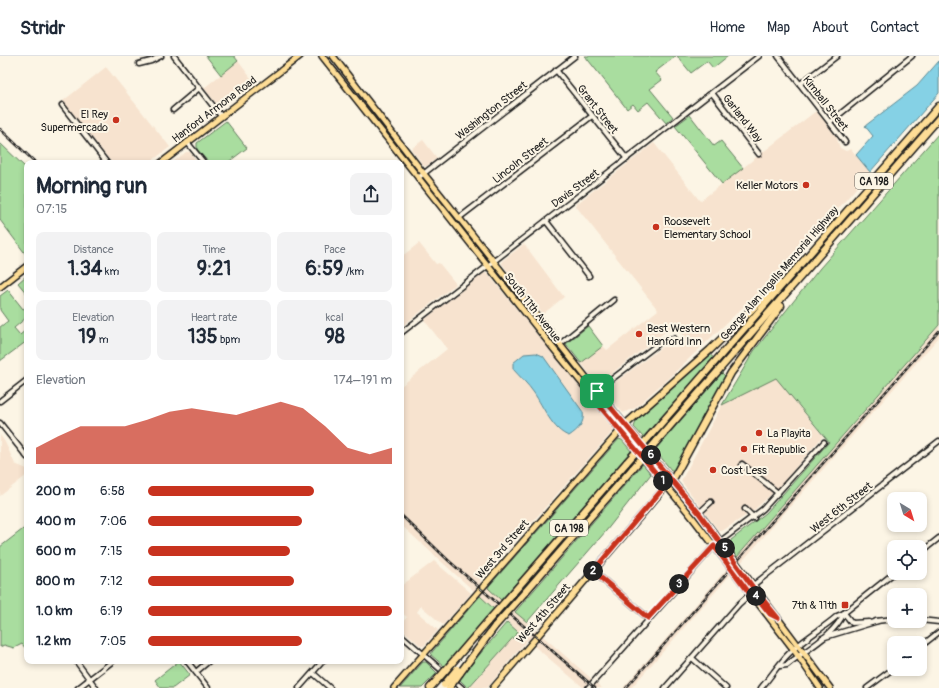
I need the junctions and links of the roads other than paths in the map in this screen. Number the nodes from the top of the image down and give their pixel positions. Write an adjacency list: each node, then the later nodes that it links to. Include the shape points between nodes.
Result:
1 (161, 56): 11 (street)
2 (174, 56): 14 (street)
3 (300, 56): 19 (main road, Hanford Armona Road)
4 (322, 56): 30 (main road, South 11th Avenue)
5 (333, 56): 32 (main road, South 11th Avenue)
6 (575, 56): 12 (street, Washington Street)
7 (759, 56): 15 (street, Davis Street)
8 (778, 56): 13 (street, Kimball Street)
9 (837, 56): 13 (street)
10 (909, 57): 22 (street)
11 (139, 64)
12 (556, 70): 20 (street, Grant Street); 32 (street, Washington Street)
13 (800, 84): 22 (street, Kimball Street)
14 (198, 89): 18 (street); 19 (street)
15 (712, 93): 25 (street, Garland Way); 26 (street, Davis Street)
16 (62, 105): 27 (street)
17 (939, 106): 36 (highway, George Alan Ingalls Memorial Highway / CA 198)
18 (173, 110)
19 (221, 116): 23 (main road, Hanford Armona Road)
20 (592, 116): 26 (street, Grant Street); 34 (street, Lincoln Street)
21 (939, 118): 37 (highway, George Alan Ingalls Memorial Highway / CA 198)
22 (830, 122): 24 (street, Kimball Street)
23 (188, 142): 28 (main road, Hanford Armona Road); 29 (street)
24 (845, 142)
25 (760, 154)
26 (627, 159): 35 (street, Davis Street)
27 (105, 160)
28 (164, 160)
29 (202, 160)
30 (404, 160)
31 (404, 160): 33 (main road, South 11th Avenue)
32 (424, 174): 33 (street, Washington Street); 34 (main road, South 11th Avenue)
33 (418, 178): 39 (main road, South 11th Avenue)
34 (459, 218): 38 (main road, South 11th Avenue)
35 (546, 221): 38 (street, Davis Street); 41 (street)
36 (808, 256): 52 (highway, via 710,350); 108 (highway, George Alan Ingalls Memorial Highway / CA 198, bridge)
37 (815, 260): 58 (highway, via 740,358); 101 (highway, George Alan Ingalls Memorial Highway / CA 198, bridge)
38 (494, 261): 39 (street, Davis Street); 46 (main road, South 11th Avenue)
39 (488, 266): 44 (street, Davis Street); 49 (main road, South 11th Avenue)
40 (24, 268): 42 (main road)
41 (589, 276)
42 (0, 287)
43 (614, 300): 46 (street)
44 (404, 331)
45 (674, 338): 48 (street, via 662,341)
46 (560, 344): 48 (main road, South 11th Avenue)
47 (24, 382): 50 (street)
48 (597, 391): 49 (street); 52 (main road, South 11th Avenue)
49 (591, 396): 53 (main road, South 11th Avenue)
50 (0, 401)
51 (0, 423): 56 (street)
52 (626, 424): 53 (main road, West 3rd Street); 58 (main road, South 11th Avenue)
53 (620, 431): 59 (main road, South 11th Avenue); 88 (main road, West 3rd Street)
54 (939, 441): 72 (street, West 6th Street)
55 (824, 442): 60 (street, via 802,463)
56 (24, 453)
57 (742, 464): 60 (street)
58 (672, 480): 59 (main road, West 4th Street); 63 (main road, South 11th Avenue)
59 (666, 485): 67 (main road, South 11th Avenue); 69 (main road, West 4th Street)
60 (778, 493): 64 (street)
61 (711, 502): 63 (street)
62 (745, 509): 64 (street)
63 (699, 513): 66 (main road, South 11th Avenue)
64 (754, 518): 66 (street)
65 (939, 538): 68 (street)
66 (720, 542): 67 (street); 72 (main road, South 11th Avenue)
67 (714, 546): 70 (main road, South 11th Avenue); 75 (street)
68 (927, 547)
69 (593, 571): 75 (street); 110 (main road, West 4th Street)
70 (732, 571): 72 (main road, via 748,586); 73 (main road)
71 (887, 579): 74 (street)
72 (752, 586): 76 (main road)
73 (750, 594): 76 (main road, via 754,594 770,614); 86 (main road); 90 (street)
74 (844, 614): 78 (street, via 853,623); 83 (street); 85 (street, via 837,616)
75 (648, 618): 111 (street)
76 (778, 618): 85 (main road)
77 (887, 620): 78 (street)
78 (878, 621): 83 (street)
79 (927, 621): 80 (street)
80 (939, 622)
81 (939, 632): 84 (street)
82 (404, 638): 88 (street)
83 (822, 638): 87 (street)
84 (927, 641)
85 (799, 646): 86 (street); 87 (main road)
86 (794, 650): 89 (main road); 96 (street)
87 (804, 652): 89 (street); 116 (main road)
88 (423, 654): 107 (main road, West 3rd Street); 109 (street)
89 (798, 656): 96 (street, via 787,665); 115 (main road)
90 (692, 658): 112 (street); 113 (street)
91 (78, 664): 100 (street)
92 (109, 664): 100 (street)
93 (189, 664): 97 (street)
94 (205, 664): 97 (street)
95 (320, 664): 98 (street)
96 (780, 666): 114 (street)
97 (196, 672): 104 (street)
98 (312, 673): 105 (street); 106 (street)
99 (887, 673): 117 (street)
100 (89, 680): 102 (street); 103 (street)
101 (444, 687)
102 (78, 688)
103 (96, 688)
104 (208, 688)
105 (299, 688)
106 (330, 688)
107 (394, 688)
108 (429, 688)
109 (462, 688)
110 (493, 688)
111 (588, 688)
112 (665, 688)
113 (726, 688)
114 (761, 688)
115 (820, 688)
116 (830, 688)
117 (867, 688)

